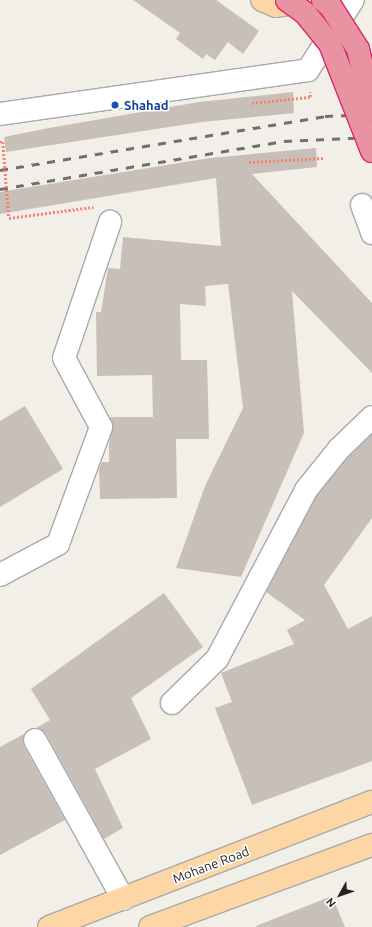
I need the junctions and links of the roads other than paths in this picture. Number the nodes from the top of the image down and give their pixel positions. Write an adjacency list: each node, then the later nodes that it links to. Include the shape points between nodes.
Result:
1 (262, 0): 3 (main road, via 276,6)
2 (287, 0): 8 (highway, bridge, via 305,13 330,44)
3 (314, 0)
4 (323, 0): 6 (highway, bridge, via 331,7 358,49)
5 (354, 0): 7 (street, via 308,70)
6 (372, 109)
7 (0, 114)
8 (372, 151)
9 (362, 205): 11 (street)
10 (105, 214): 13 (street, via 64,358 101,427 58,544)
11 (372, 233)
12 (372, 417): 14 (street, via 339,449 306,490 217,659)
13 (0, 575)
14 (172, 703)
15 (35, 740): 18 (street)
16 (372, 802): 18 (main road, Mohane Road)
17 (372, 846): 20 (main road)
18 (123, 899): 19 (main road, Mohane Road)
19 (49, 927)
20 (150, 927)

